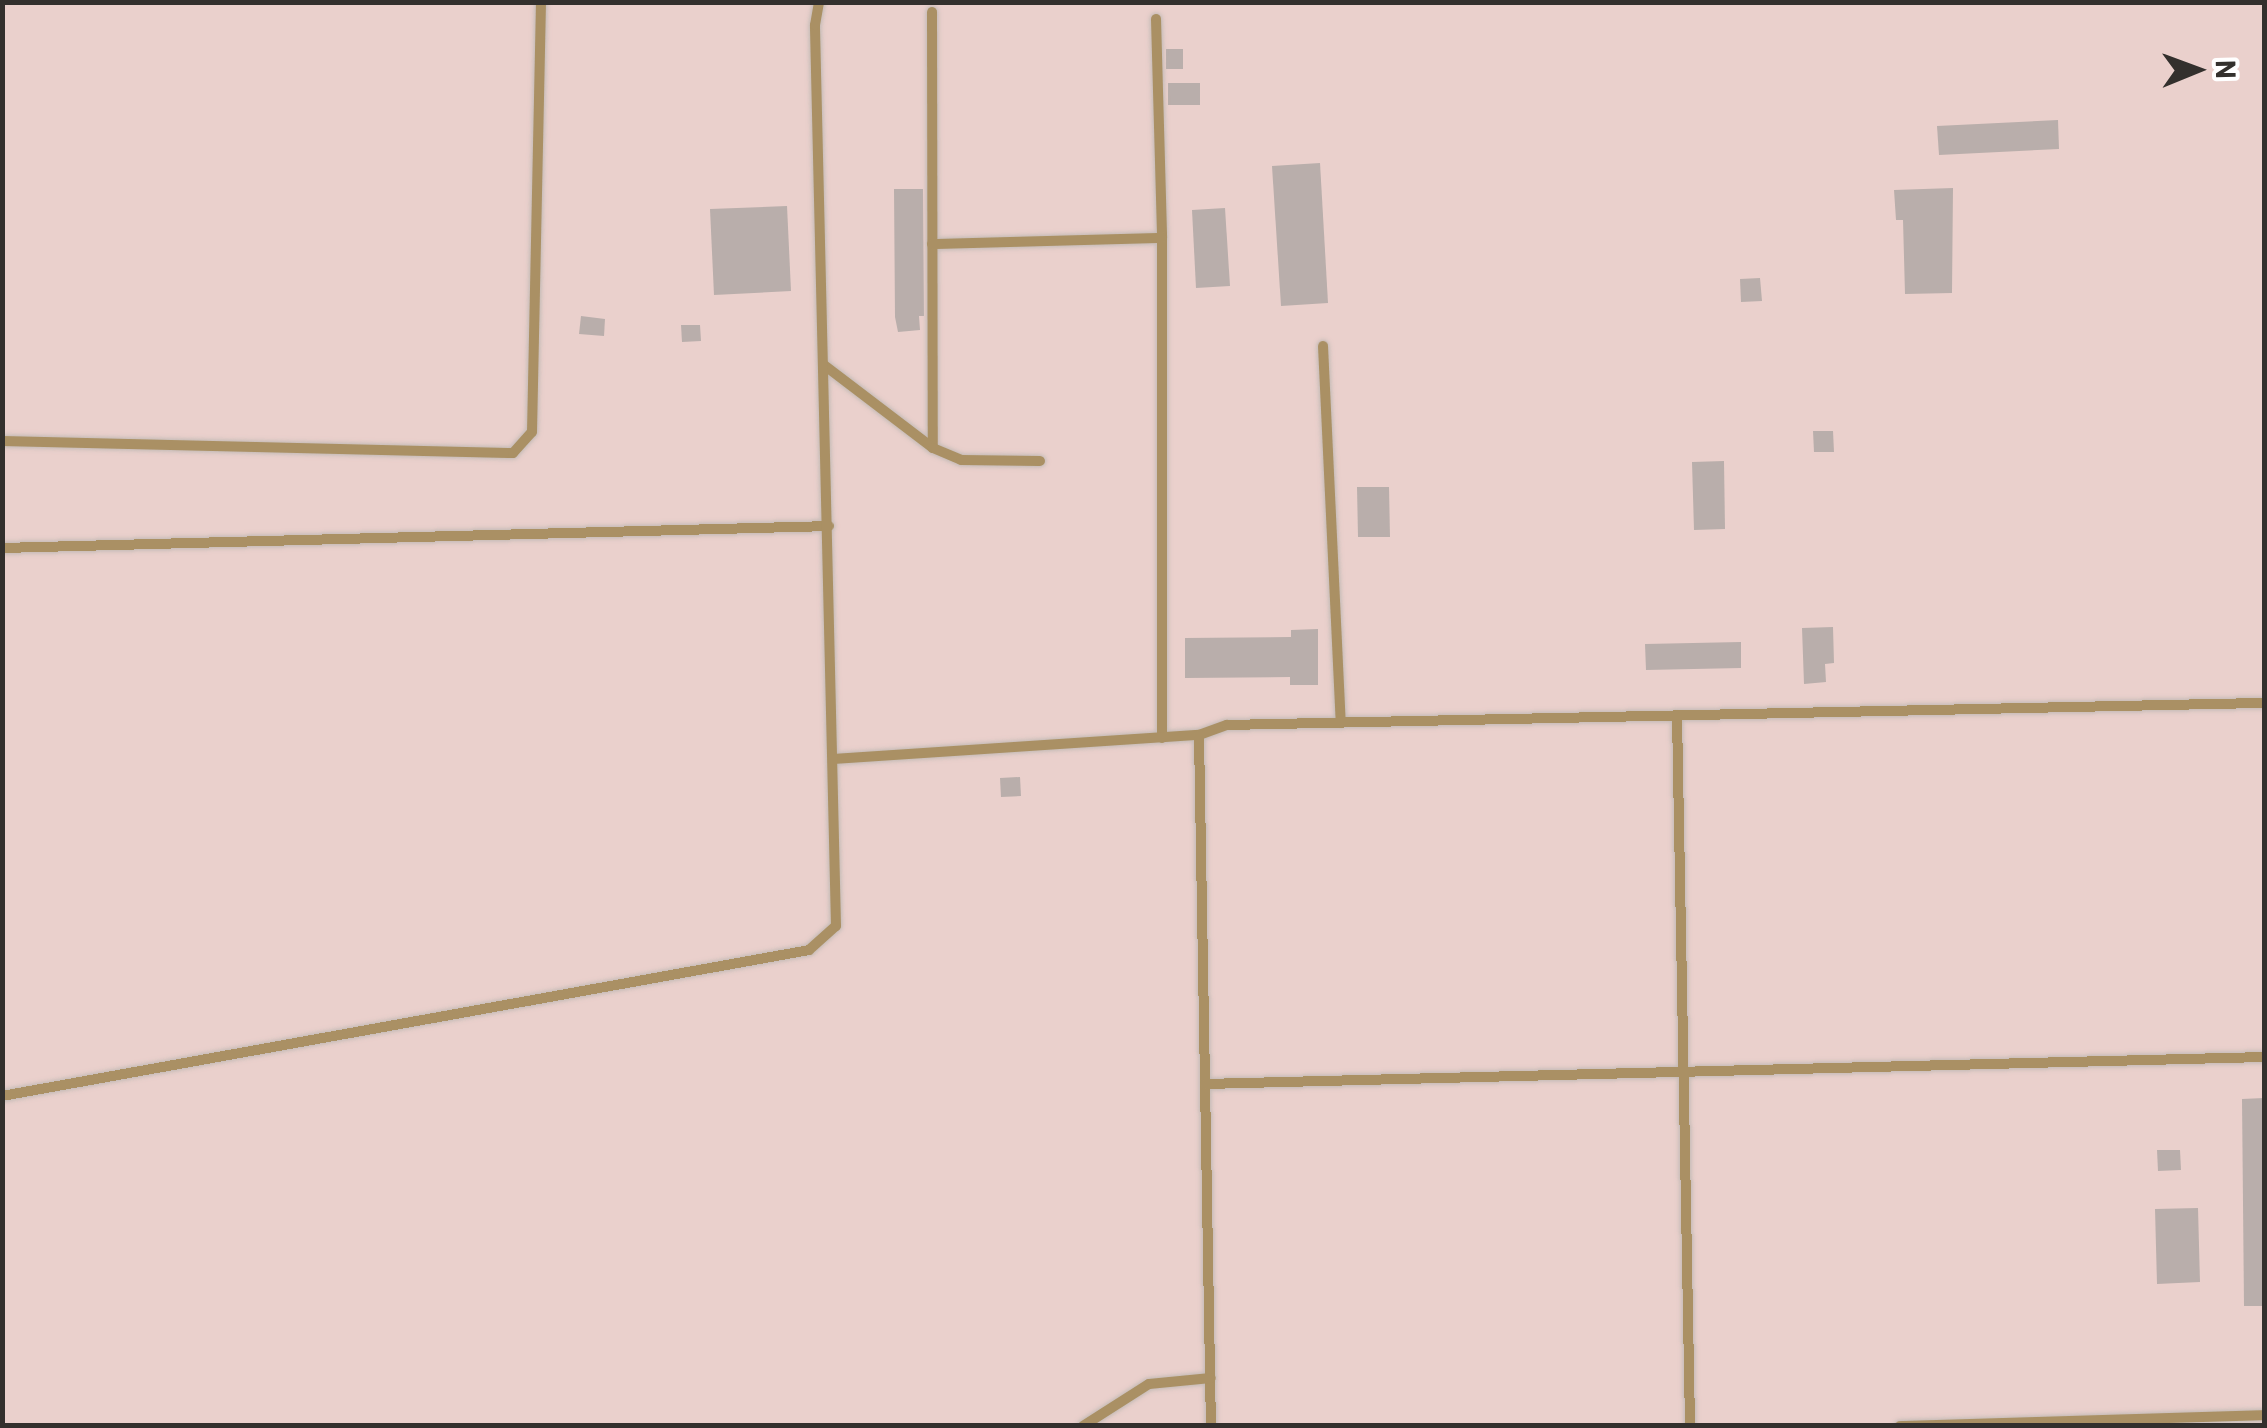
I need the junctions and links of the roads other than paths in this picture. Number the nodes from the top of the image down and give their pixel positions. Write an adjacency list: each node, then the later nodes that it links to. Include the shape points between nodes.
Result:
1 (541, 2): 9 (lane, via 532,432 513,454)
2 (819, 2): 8 (lane)
3 (932, 12): 6 (lane)
4 (1156, 19): 5 (lane)
5 (1162, 238): 6 (lane); 18 (lane)
6 (932, 244): 10 (lane)
7 (1323, 346): 16 (lane)
8 (824, 365): 10 (lane); 12 (lane)
9 (2, 442)
10 (933, 448): 11 (lane, via 961,460)
11 (1040, 461)
12 (829, 526): 13 (lane); 19 (lane)
13 (2, 548)
14 (2264, 704): 15 (lane)
15 (1677, 715): 16 (lane); 21 (lane)
16 (1341, 722): 17 (lane, via 1227,724)
17 (1199, 736): 18 (lane); 22 (lane)
18 (1162, 738): 19 (lane)
19 (833, 759): 23 (lane, via 836,926 809,950)
20 (2264, 1057): 21 (lane)
21 (1683, 1072): 22 (lane); 29 (lane)
22 (1206, 1084): 24 (lane)
23 (2, 1096)
24 (1210, 1378): 27 (lane, via 1149,1384); 28 (lane)
25 (2264, 1416): 26 (lane)
26 (2250, 1421): 30 (lane)
27 (1082, 1426)
28 (1212, 1426)
29 (1690, 1426)
30 (1900, 1426)

